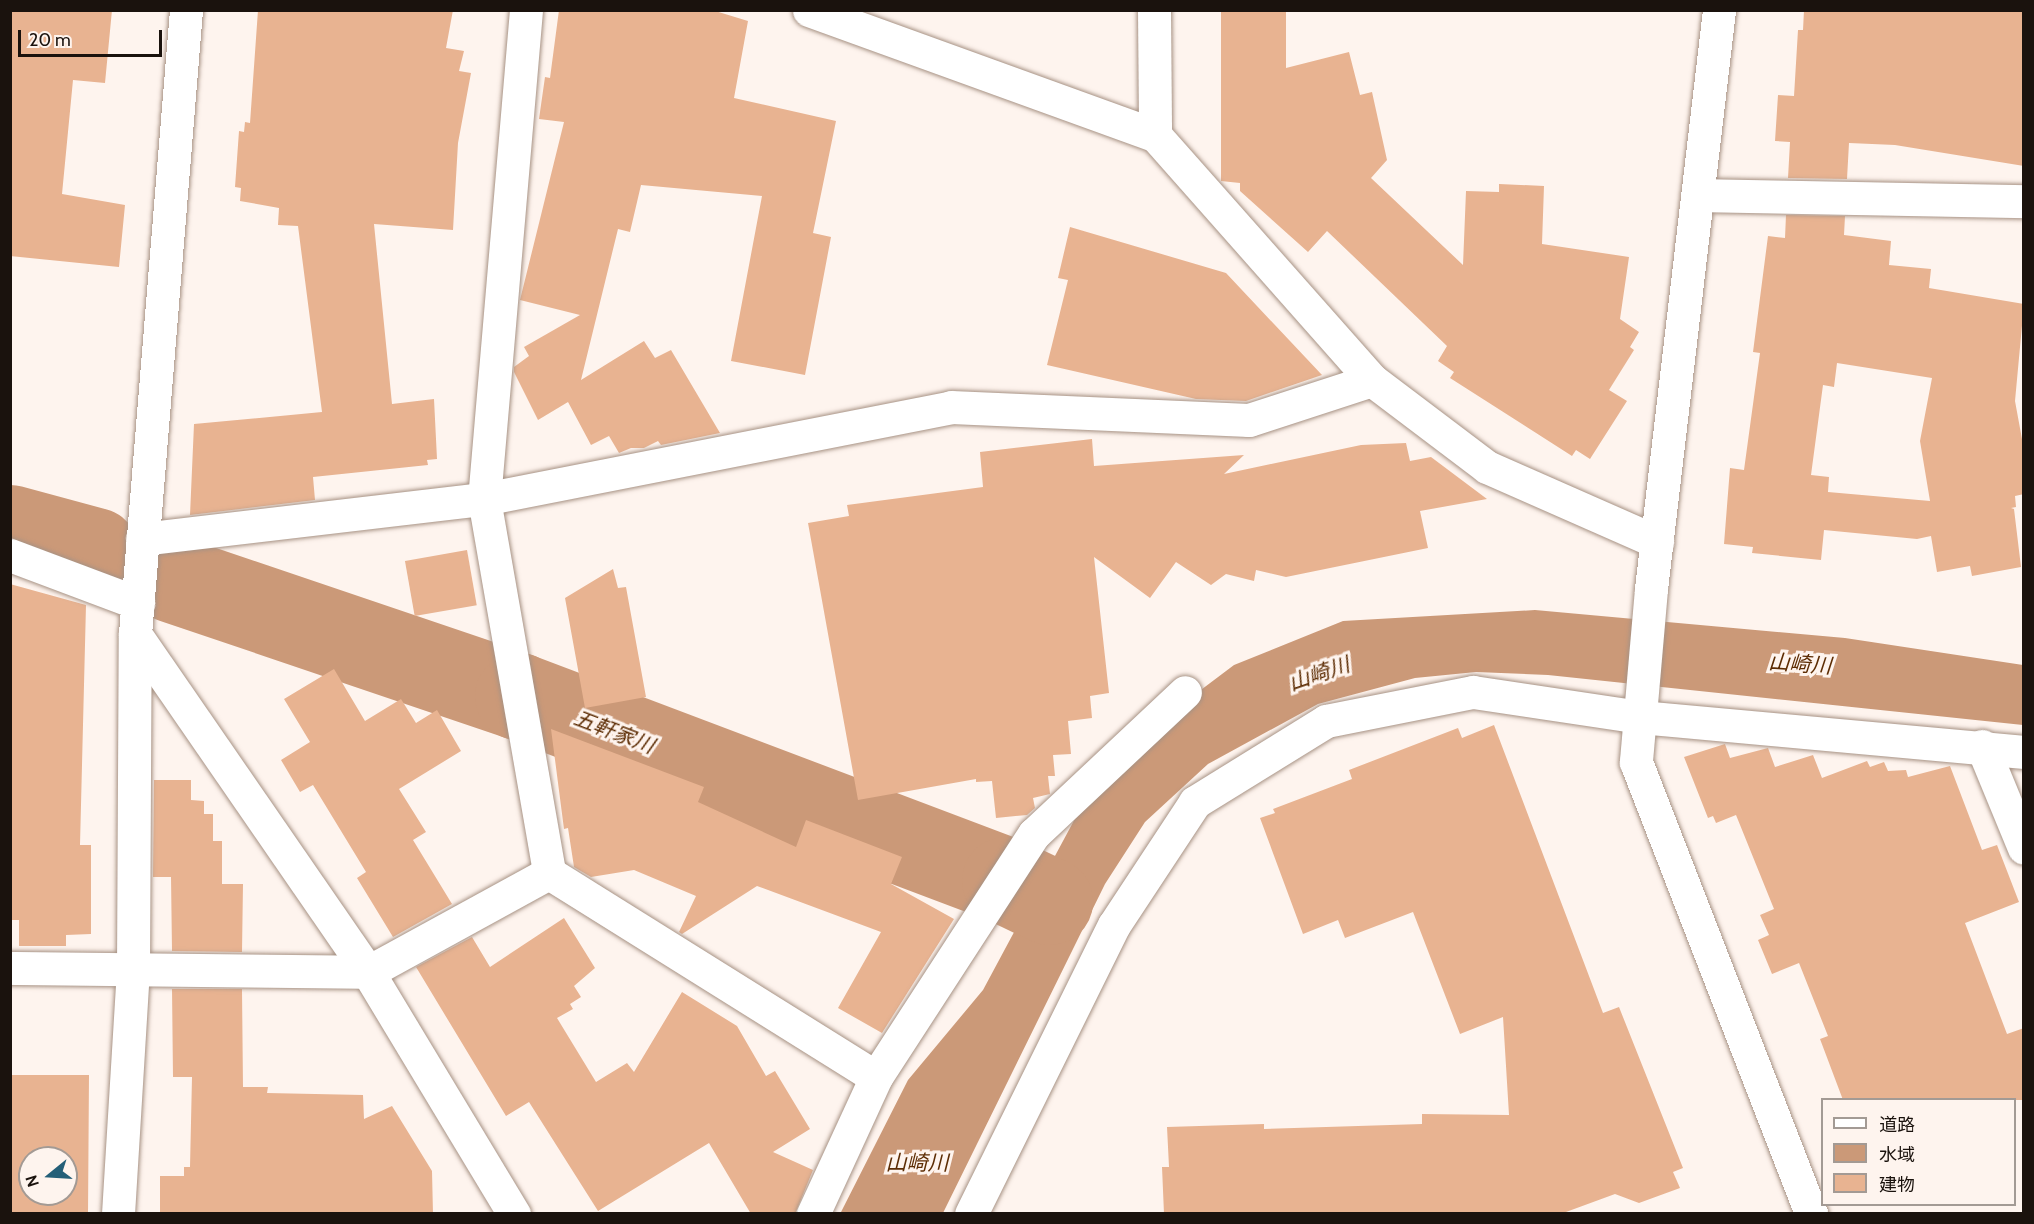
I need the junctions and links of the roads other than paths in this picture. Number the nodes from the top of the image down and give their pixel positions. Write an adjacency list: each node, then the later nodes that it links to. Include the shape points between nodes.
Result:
1 (186, 10): 11 (street)
2 (526, 10): 10 (street)
3 (809, 10): 6 (street)
4 (1154, 10): 6 (street)
5 (1719, 10): 7 (street)
6 (1155, 135): 9 (street)
7 (1698, 195): 8 (street); 12 (street)
8 (2024, 201)
9 (1372, 380): 10 (street, via 1249,420 951,407); 12 (street, via 1487,467)
10 (484, 499): 11 (street); 20 (street)
11 (142, 539): 14 (street)
12 (1657, 542): 16 (street)
13 (10, 555): 14 (street)
14 (137, 618): 22 (street); 23 (street)
15 (1185, 692): 24 (street, via 1034,834)
16 (1640, 710): 17 (street); 28 (street, via 1473,692 1326,722 1195,802 1114,924); 29 (street, via 1636,762)
17 (1982, 746): 18 (street); 19 (street)
18 (2024, 752)
19 (2024, 848)
20 (549, 873): 23 (street); 24 (street)
21 (10, 968): 22 (street)
22 (133, 968): 23 (street); 25 (street)
23 (368, 972): 26 (street)
24 (876, 1077): 27 (street)
25 (118, 1214)
26 (514, 1214)
27 (813, 1214)
28 (971, 1214)
29 (1811, 1214)

